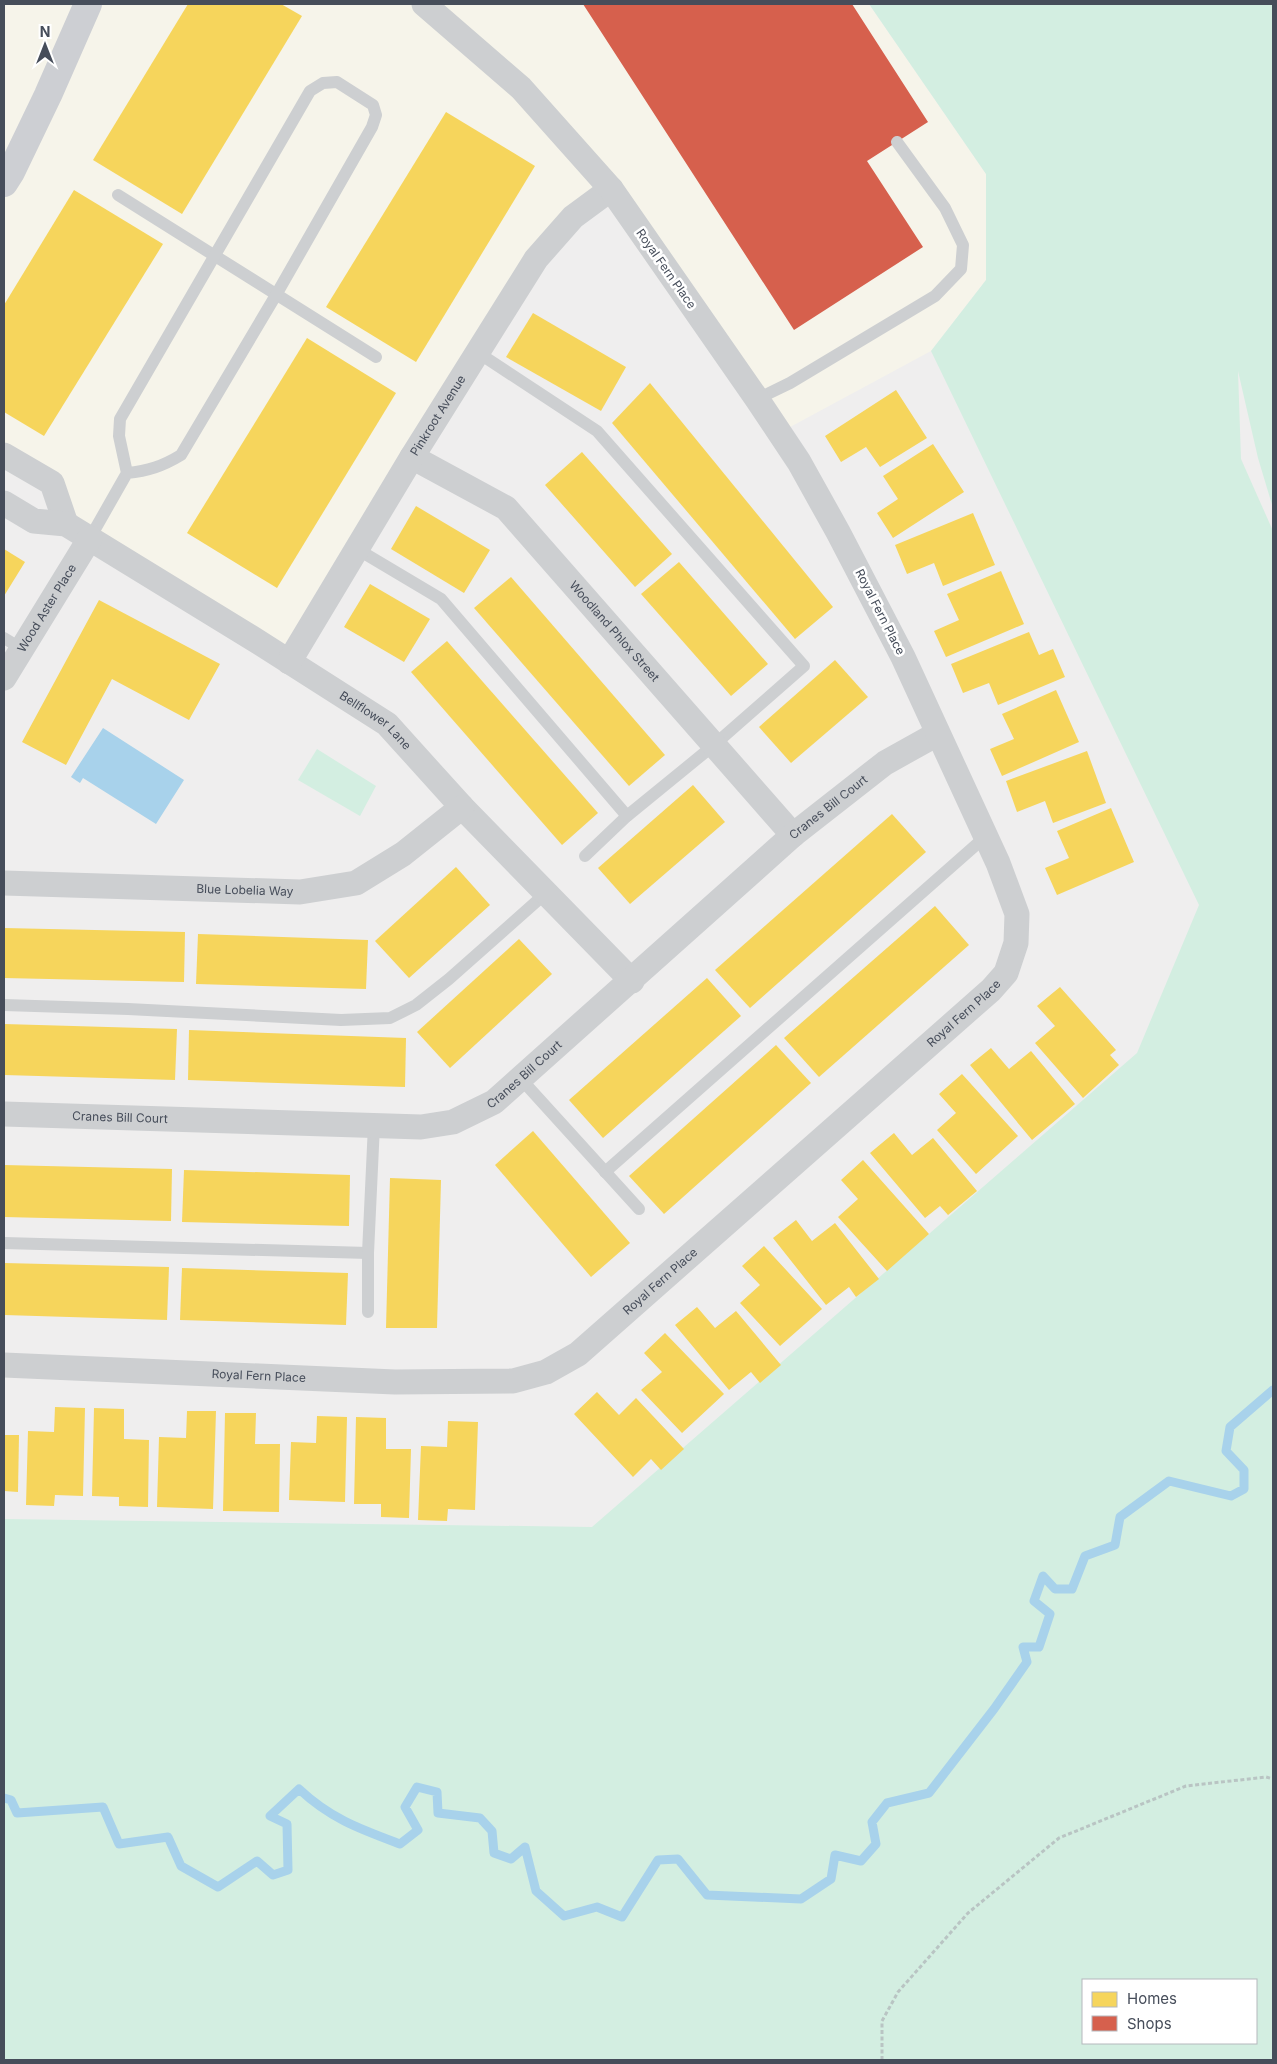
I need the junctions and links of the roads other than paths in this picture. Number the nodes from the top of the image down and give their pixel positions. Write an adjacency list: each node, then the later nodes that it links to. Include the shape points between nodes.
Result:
1 (88, 4): 4 (street)
2 (424, 4): 5 (street, Royal Fern Place, via 521,88)
3 (897, 142): 11 (lane, via 945,208 963,245 961,269 936,296 804,375)
4 (4, 183)
5 (611, 189): 9 (street, Pinkroot Avenue, via 573,217 536,259); 11 (street, Royal Fern Place)
6 (118, 195): 7 (lane)
7 (214, 256): 8 (lane); 8 (lane, via 310,91 323,84 337,82 373,105 376,115); 14 (lane, via 120,419 119,436)
8 (276, 295): 10 (lane); 14 (lane, via 181,455 153,469)
9 (477, 352): 13 (street, Pinkroot Avenue); 23 (lane, via 597,431 804,666)
10 (376, 358)
11 (757, 399): 22 (street, Royal Fern Place, via 799,462 838,532 903,657)
12 (4, 456): 16 (street, via 52,483)
13 (412, 457): 18 (street, Pinkroot Avenue); 23 (street, Woodland Phlox Street, via 506,508)
14 (127, 473): 17 (lane)
15 (4, 503): 16 (street, Bellflower Lane, via 34,521)
16 (66, 524): 17 (street, Bellflower Lane)
17 (90, 538): 19 (street, Wood Aster Place); 20 (street, Bellflower Lane)
18 (357, 550): 20 (street, Pinkroot Avenue); 25 (lane, via 441,598)
19 (13, 643): 21 (street, Wood Aster Place)
20 (289, 662): 24 (street, Bellflower Lane, via 387,724)
21 (4, 678)
22 (937, 734): 26 (street, Cranes Bill Court, via 885,764); 27 (street, Royal Fern Place)
23 (714, 745): 25 (lane); 26 (street, Woodland Phlox Street)
24 (462, 808): 29 (street, Blue Lobelia Way, via 403,854 356,883 300,892); 30 (street, Bellflower Lane)
25 (627, 816): 28 (lane)
26 (793, 834): 31 (street, Cranes Bill Court)
27 (986, 837): 36 (lane); 41 (street, Royal Fern Place, via 1017,914 1016,943 1006,973 991,990 578,1354 546,1372 513,1381 395,1382)
28 (585, 856)
29 (4, 882)
30 (546, 893): 31 (street, Bellflower Lane); 32 (lane, via 449,979 416,1004 390,1018 341,1020)
31 (632, 981): 33 (street, Cranes Bill Court)
32 (4, 1005)
33 (521, 1079): 35 (street, Cranes Bill Court, via 494,1102 453,1122 421,1127); 36 (lane)
34 (4, 1114): 35 (street, Cranes Bill Court)
35 (374, 1126): 39 (lane)
36 (605, 1172): 37 (lane)
37 (639, 1209)
38 (4, 1243): 39 (lane)
39 (368, 1253): 40 (lane)
40 (368, 1312)
41 (4, 1365)

